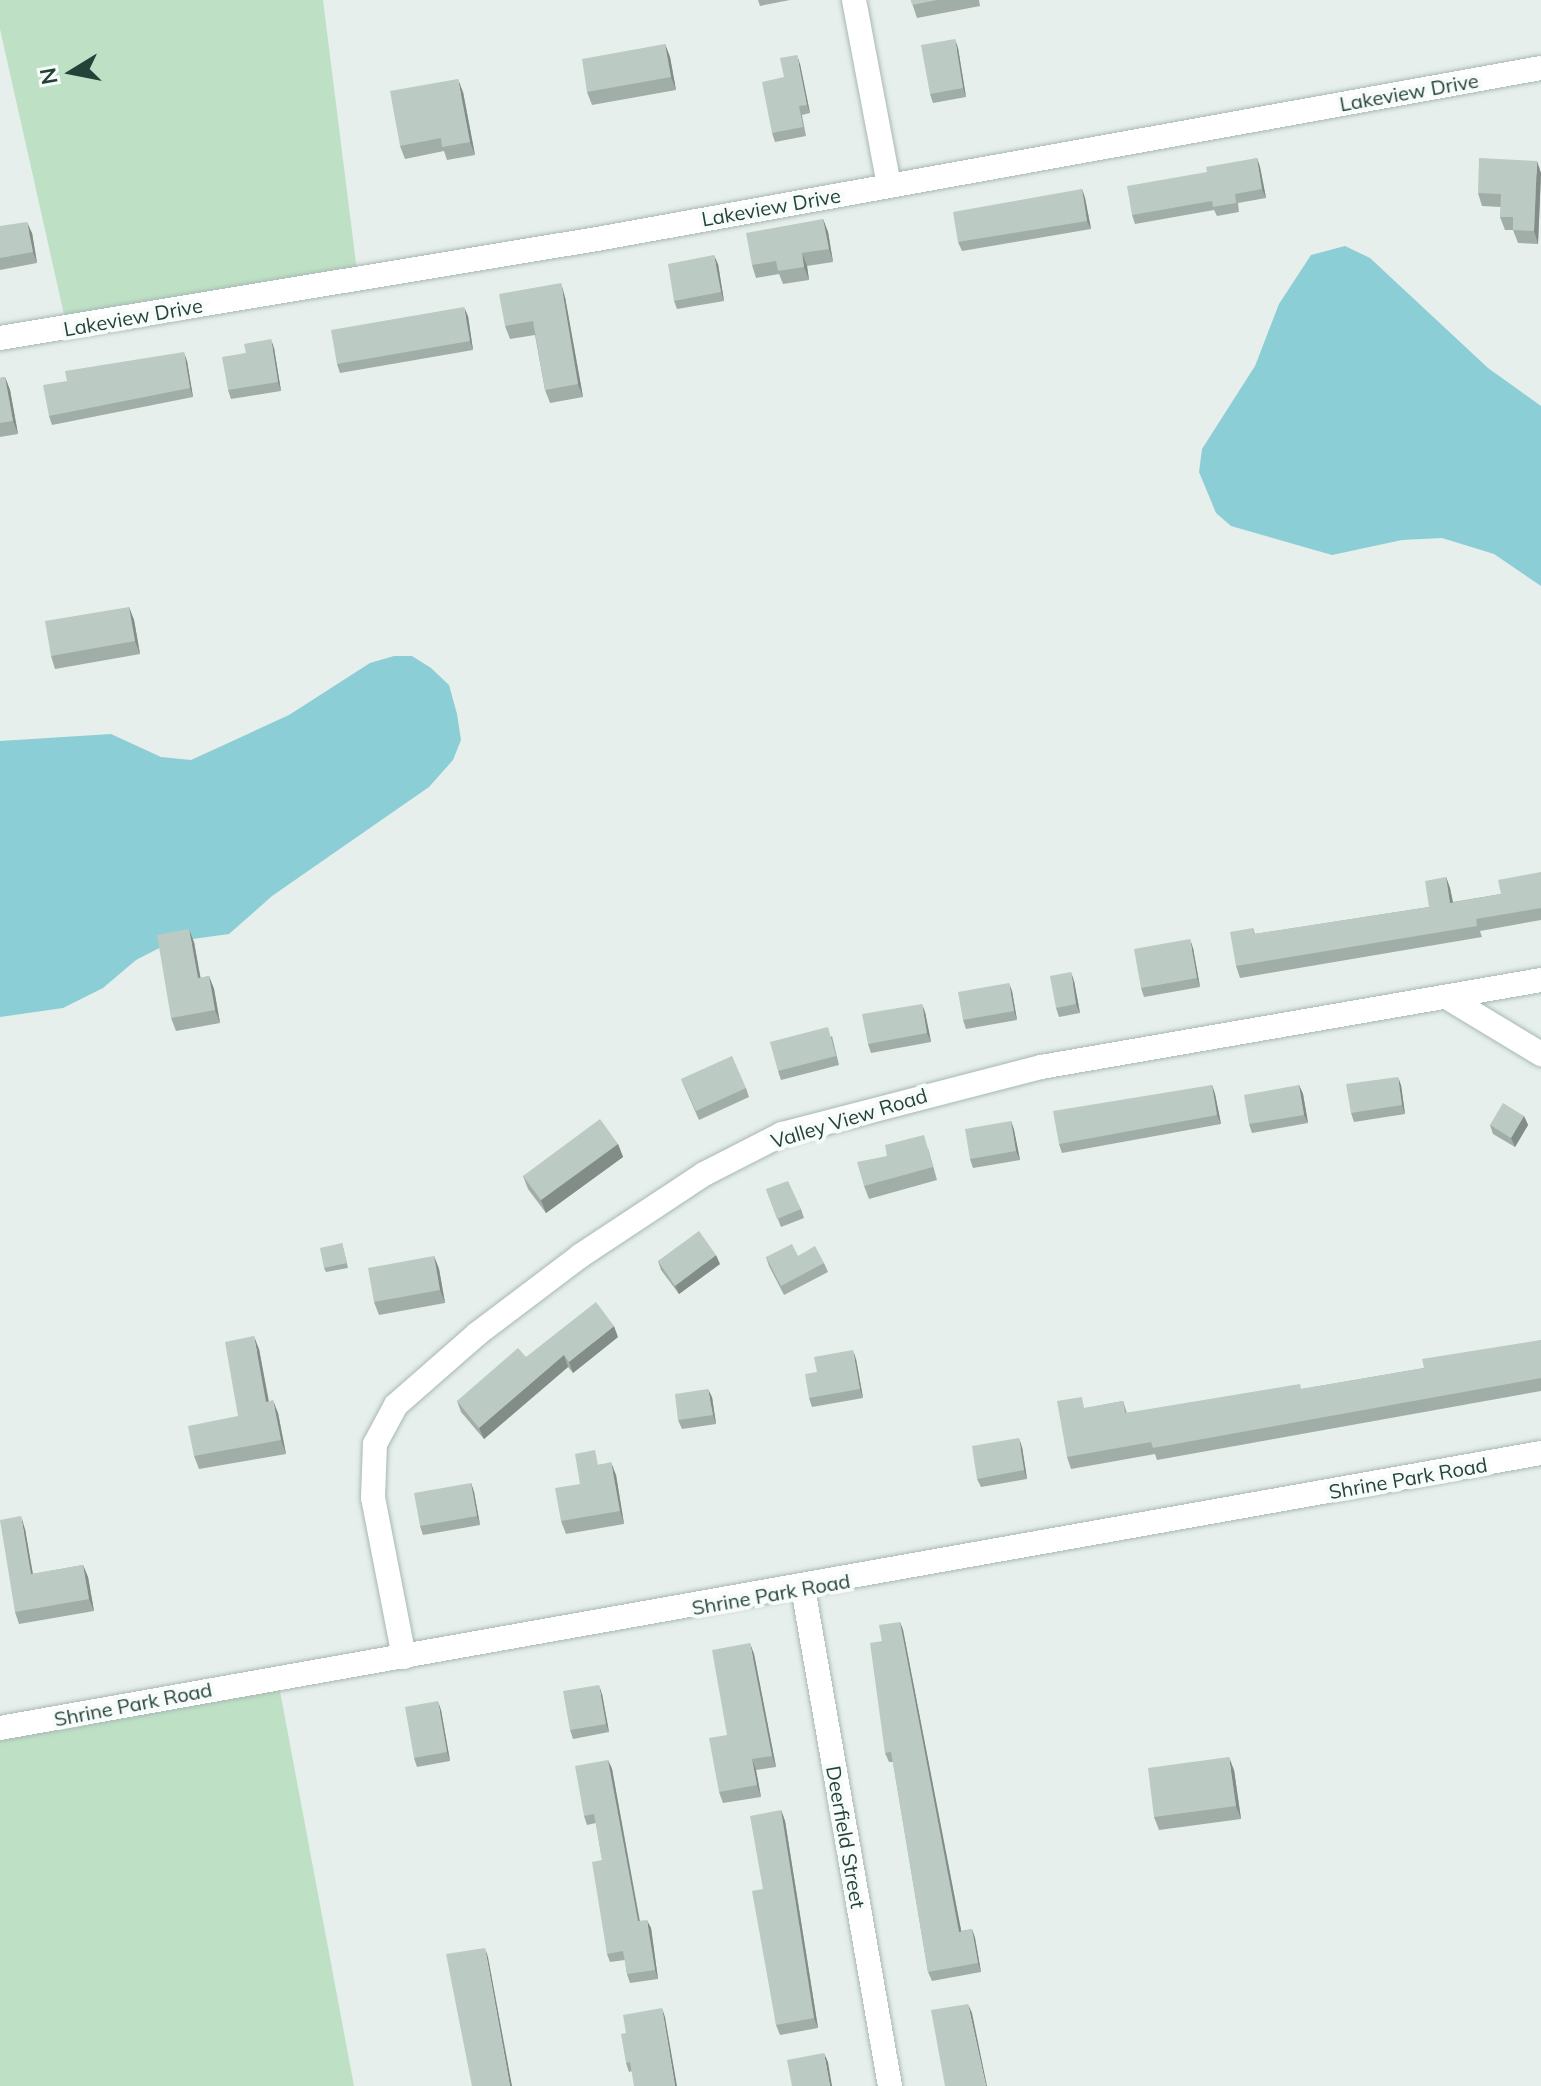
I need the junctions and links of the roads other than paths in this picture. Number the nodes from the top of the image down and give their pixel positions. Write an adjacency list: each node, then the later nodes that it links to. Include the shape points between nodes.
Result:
1 (854, 0): 3 (street)
2 (1541, 68): 3 (street, Lakeview Drive)
3 (889, 186): 4 (street, Lakeview Drive)
4 (0, 338)
5 (1541, 980): 6 (street, Valley View Road)
6 (1448, 998): 7 (street); 10 (street, Valley View Road, via 1026,1070 782,1134 704,1174 580,1256 477,1334 396,1405 375,1444 373,1498)
7 (1541, 1054)
8 (1541, 1453): 9 (street, Shrine Park Road)
9 (803, 1588): 10 (street, Shrine Park Road); 12 (street, Deerfield Street)
10 (404, 1657): 11 (street, Shrine Park Road, via 277,1675)
11 (0, 1728)
12 (890, 2086)

